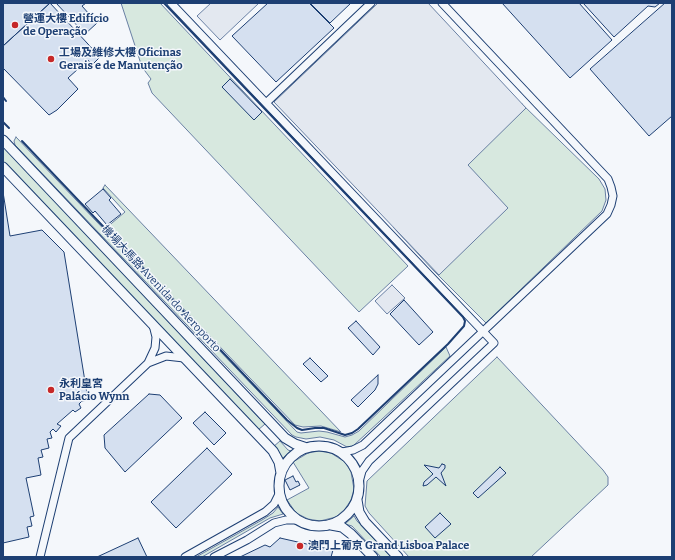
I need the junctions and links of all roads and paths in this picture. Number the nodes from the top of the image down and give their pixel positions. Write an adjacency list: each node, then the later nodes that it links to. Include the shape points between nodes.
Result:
1 (171, 3): 4 (street)
2 (371, 3): 4 (street)
3 (442, 3): 8 (street, via 608,179 612,187 613,196 607,214)
4 (266, 103): 8 (street)
5 (3, 140): 11 (main road, 機場大馬路 Avenida do Aeroporto, via 285,438)
6 (3, 167): 7 (main road)
7 (153, 325): 9 (main road); 10 (street, via 155,348)
8 (483, 331): 12 (street, via 363,445); 14 (street, via 494,343 368,461 362,471)
9 (184, 358): 10 (street, via 166,356); 13 (main road, via 273,452 279,462)
10 (148, 363): 19 (street, via 69,438)
11 (307, 448): 12 (main road, via 325,446); 13 (main road, via 296,453)
12 (342, 452): 14 (main road, via 354,465)
13 (281, 473): 15 (main road, via 278,483)
14 (360, 482): 16 (main road)
15 (279, 494): 17 (main road, via 286,509); 20 (street, via 266,512)
16 (357, 500): 18 (main road, via 347,516); 23 (main road, via 359,512 365,522)
17 (297, 520): 18 (main road, via 319,527); 21 (street, via 274,523)
18 (331, 525): 22 (main road, via 351,534)
19 (40, 557)
20 (185, 557)
21 (214, 557)
22 (373, 557)
23 (398, 557)

